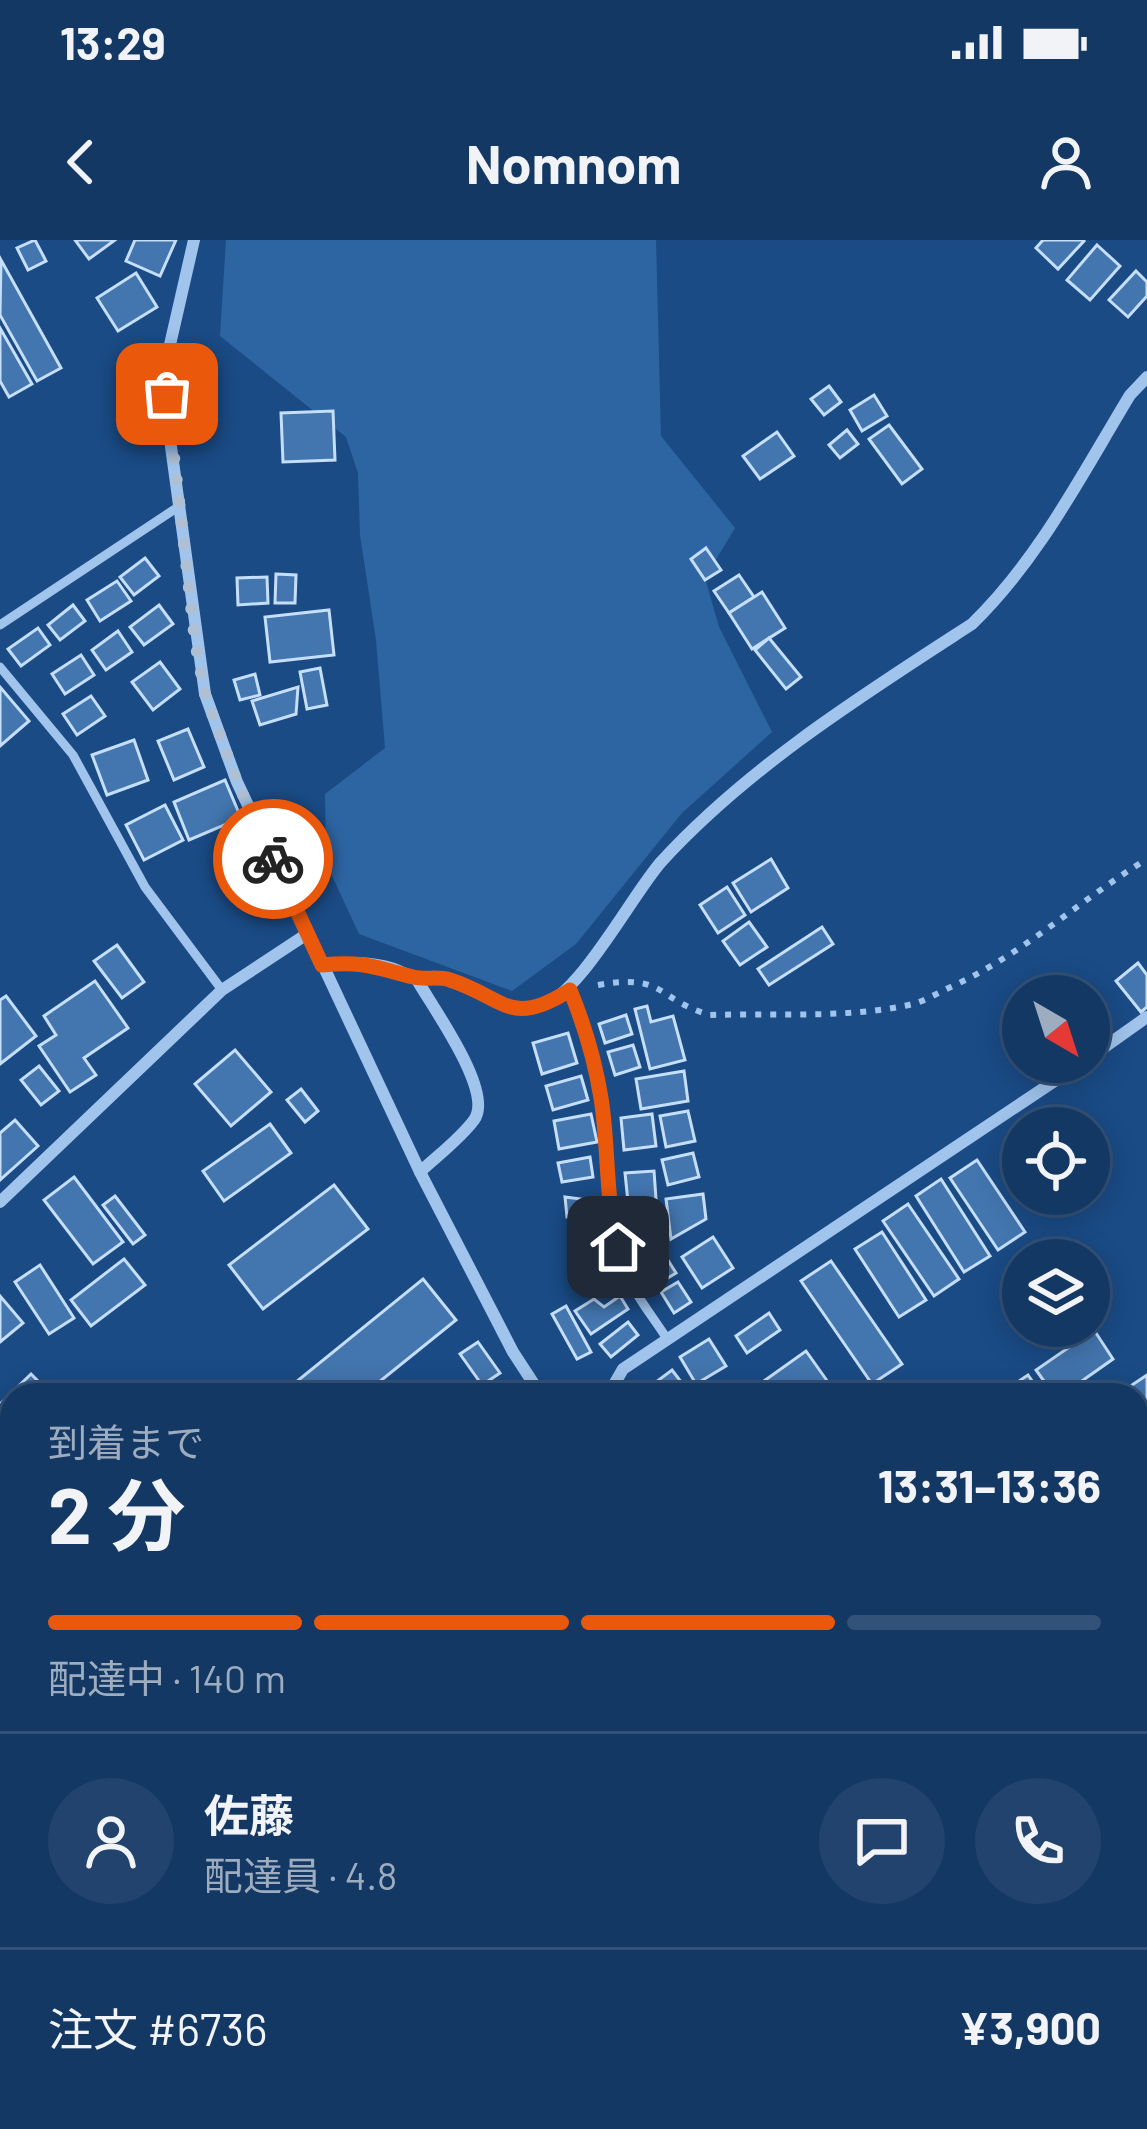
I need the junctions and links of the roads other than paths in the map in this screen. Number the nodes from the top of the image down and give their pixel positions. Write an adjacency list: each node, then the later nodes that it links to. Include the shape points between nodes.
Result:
1 (194, 240): 3 (street, via 166,362)
2 (1147, 377): 10 (street, via 995,601 710,814 661,863)
3 (181, 505): 4 (lane); 6 (street, via 205,694)
4 (0, 626)
5 (0, 667): 9 (lane, via 73,755 145,887)
6 (308, 934): 7 (street); 9 (street)
7 (322, 965): 8 (street, via 358,962); 14 (street)
8 (416, 978): 10 (street, via 448,979 522,1009); 14 (street, via 481,1099 477,1118)
9 (221, 990): 15 (street)
10 (570, 990): 16 (lane, via 601,1098 618,1247)
11 (1147, 1017): 12 (street)
12 (1110, 1043)
13 (1051, 1083): 16 (street)
14 (420, 1172): 17 (street)
15 (0, 1202)
16 (667, 1339): 18 (street)
17 (533, 1383)
18 (615, 1383)

